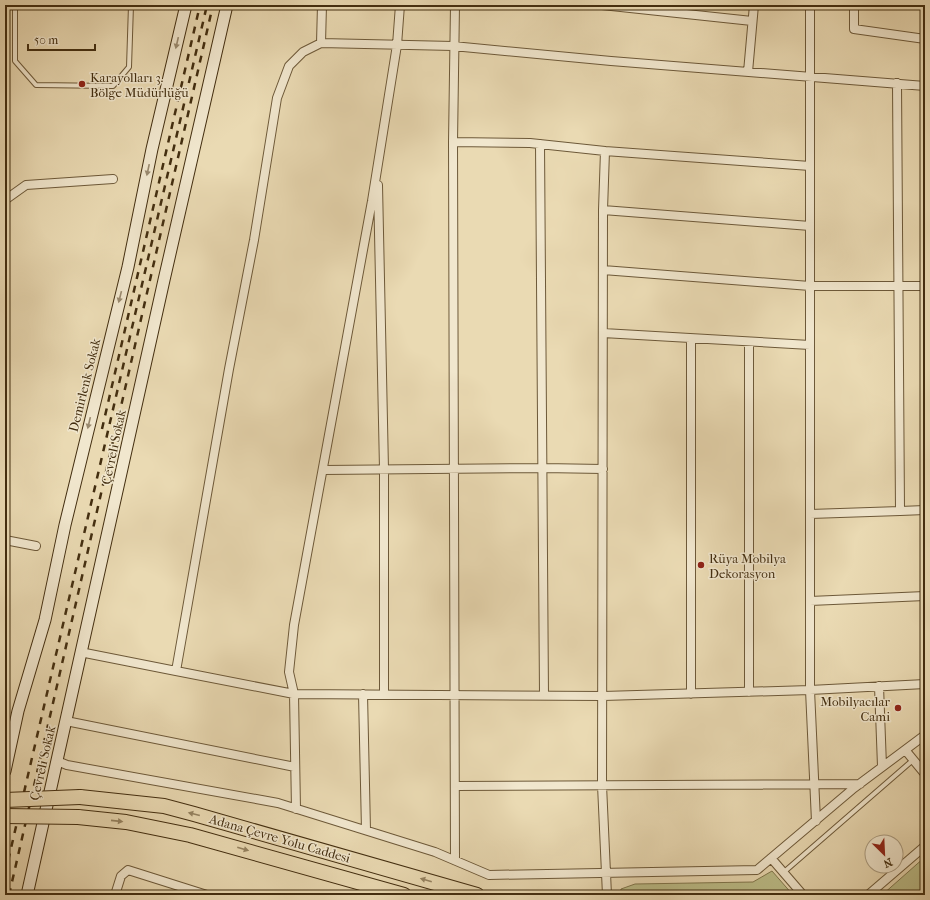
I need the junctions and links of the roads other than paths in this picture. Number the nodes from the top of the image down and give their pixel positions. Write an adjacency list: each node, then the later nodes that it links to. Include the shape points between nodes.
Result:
1 (16, 5): 2 (lane, via 15,61 36,85 113,86 129,67)
2 (131, 5)
3 (186, 5): 70 (street, Demirlenk Sokak, one-way to 70, via 152,149 128,267 65,525 45,620 18,711)
4 (227, 5): 50 (street, Çevreli Sokak)
5 (322, 5): 14 (street)
6 (400, 5): 15 (street)
7 (455, 5): 16 (street)
8 (602, 5): 12 (street)
9 (754, 5): 12 (street)
10 (810, 5): 18 (street)
11 (854, 5): 13 (street, via 854,29)
12 (752, 22): 17 (street)
13 (925, 39)
14 (321, 44): 15 (street); 51 (street, via 303,52 288,66 278,98)
15 (397, 45): 16 (street); 24 (street)
16 (453, 46): 17 (street); 21 (street)
17 (748, 72): 18 (street)
18 (810, 77): 19 (street); 25 (street)
19 (897, 83): 20 (street); 32 (street)
20 (925, 86)
21 (453, 142): 22 (street); 38 (street)
22 (540, 144): 23 (street); 39 (street)
23 (605, 151): 25 (street); 28 (street)
24 (378, 164): 40 (street); 42 (street)
25 (810, 166): 29 (street)
26 (113, 178): 27 (street, via 26,186)
27 (5, 200)
28 (603, 210): 29 (street); 30 (street)
29 (810, 226): 31 (street)
30 (603, 270): 31 (street); 34 (street)
31 (810, 286): 32 (street); 37 (street)
32 (899, 286): 33 (street); 43 (street)
33 (925, 286)
34 (603, 333): 35 (street); 41 (street)
35 (691, 339): 36 (street); 60 (street)
36 (749, 342): 37 (street); 55 (street)
37 (810, 345): 45 (street)
38 (453, 468): 39 (street); 40 (street); 59 (street)
39 (543, 468): 41 (street); 61 (street)
40 (384, 469): 42 (street); 58 (street)
41 (603, 469): 62 (street)
42 (323, 470): 56 (street, via 294,625 289,672)
43 (900, 510): 44 (street); 45 (street)
44 (925, 510)
45 (810, 514): 49 (street)
46 (5, 540): 47 (street)
47 (36, 546)
48 (925, 596): 49 (street)
49 (810, 601): 54 (street)
50 (80, 652): 51 (street); 63 (street, Çevreli Sokak)
51 (176, 671): 56 (street)
52 (925, 684): 53 (street)
53 (879, 686): 54 (street); 68 (street)
54 (810, 690): 55 (street); 72 (street)
55 (749, 692): 60 (street)
56 (294, 694): 57 (street); 69 (street)
57 (363, 694): 58 (street); 80 (street)
58 (384, 694): 59 (street)
59 (454, 694): 61 (street); 75 (street)
60 (691, 694): 62 (street)
61 (544, 695): 62 (street)
62 (603, 696): 73 (street)
63 (66, 721): 67 (street, Çevreli Sokak); 69 (street)
64 (925, 735): 65 (street)
65 (906, 751): 66 (street); 68 (street)
66 (914, 760): 71 (street); 84 (lane)
67 (57, 761): 77 (street, via 67,765 278,803); 86 (street, Çevreli Sokak)
68 (882, 766): 74 (street)
69 (295, 767): 77 (street)
70 (5, 771)
71 (925, 774)
72 (814, 783): 73 (street); 74 (street); 79 (street)
73 (602, 784): 75 (street); 85 (street)
74 (860, 784): 79 (street)
75 (455, 786): 83 (street)
76 (8, 799): 90 (highway, Adana Çevre Yolu Caddesi, one-way to 76, bridge, via 164,806 80,797)
77 (296, 809): 80 (street)
78 (6, 817): 89 (highway, Adana Çevre Yolu Caddesi, one-way to 89, bridge, via 78,817 139,824 190,835)
79 (816, 820): 82 (street)
80 (366, 830): 83 (street)
81 (925, 846): 93 (street)
82 (771, 858): 84 (street); 85 (street, via 757,870)
83 (455, 860): 85 (street, via 489,875)
84 (784, 872): 92 (street)
85 (606, 873): 91 (street)
86 (26, 895)
87 (115, 895): 88 (street, via 121,876 128,870)
88 (207, 895)
89 (404, 895)
90 (477, 895)
91 (607, 895)
92 (803, 895)
93 (868, 895)

